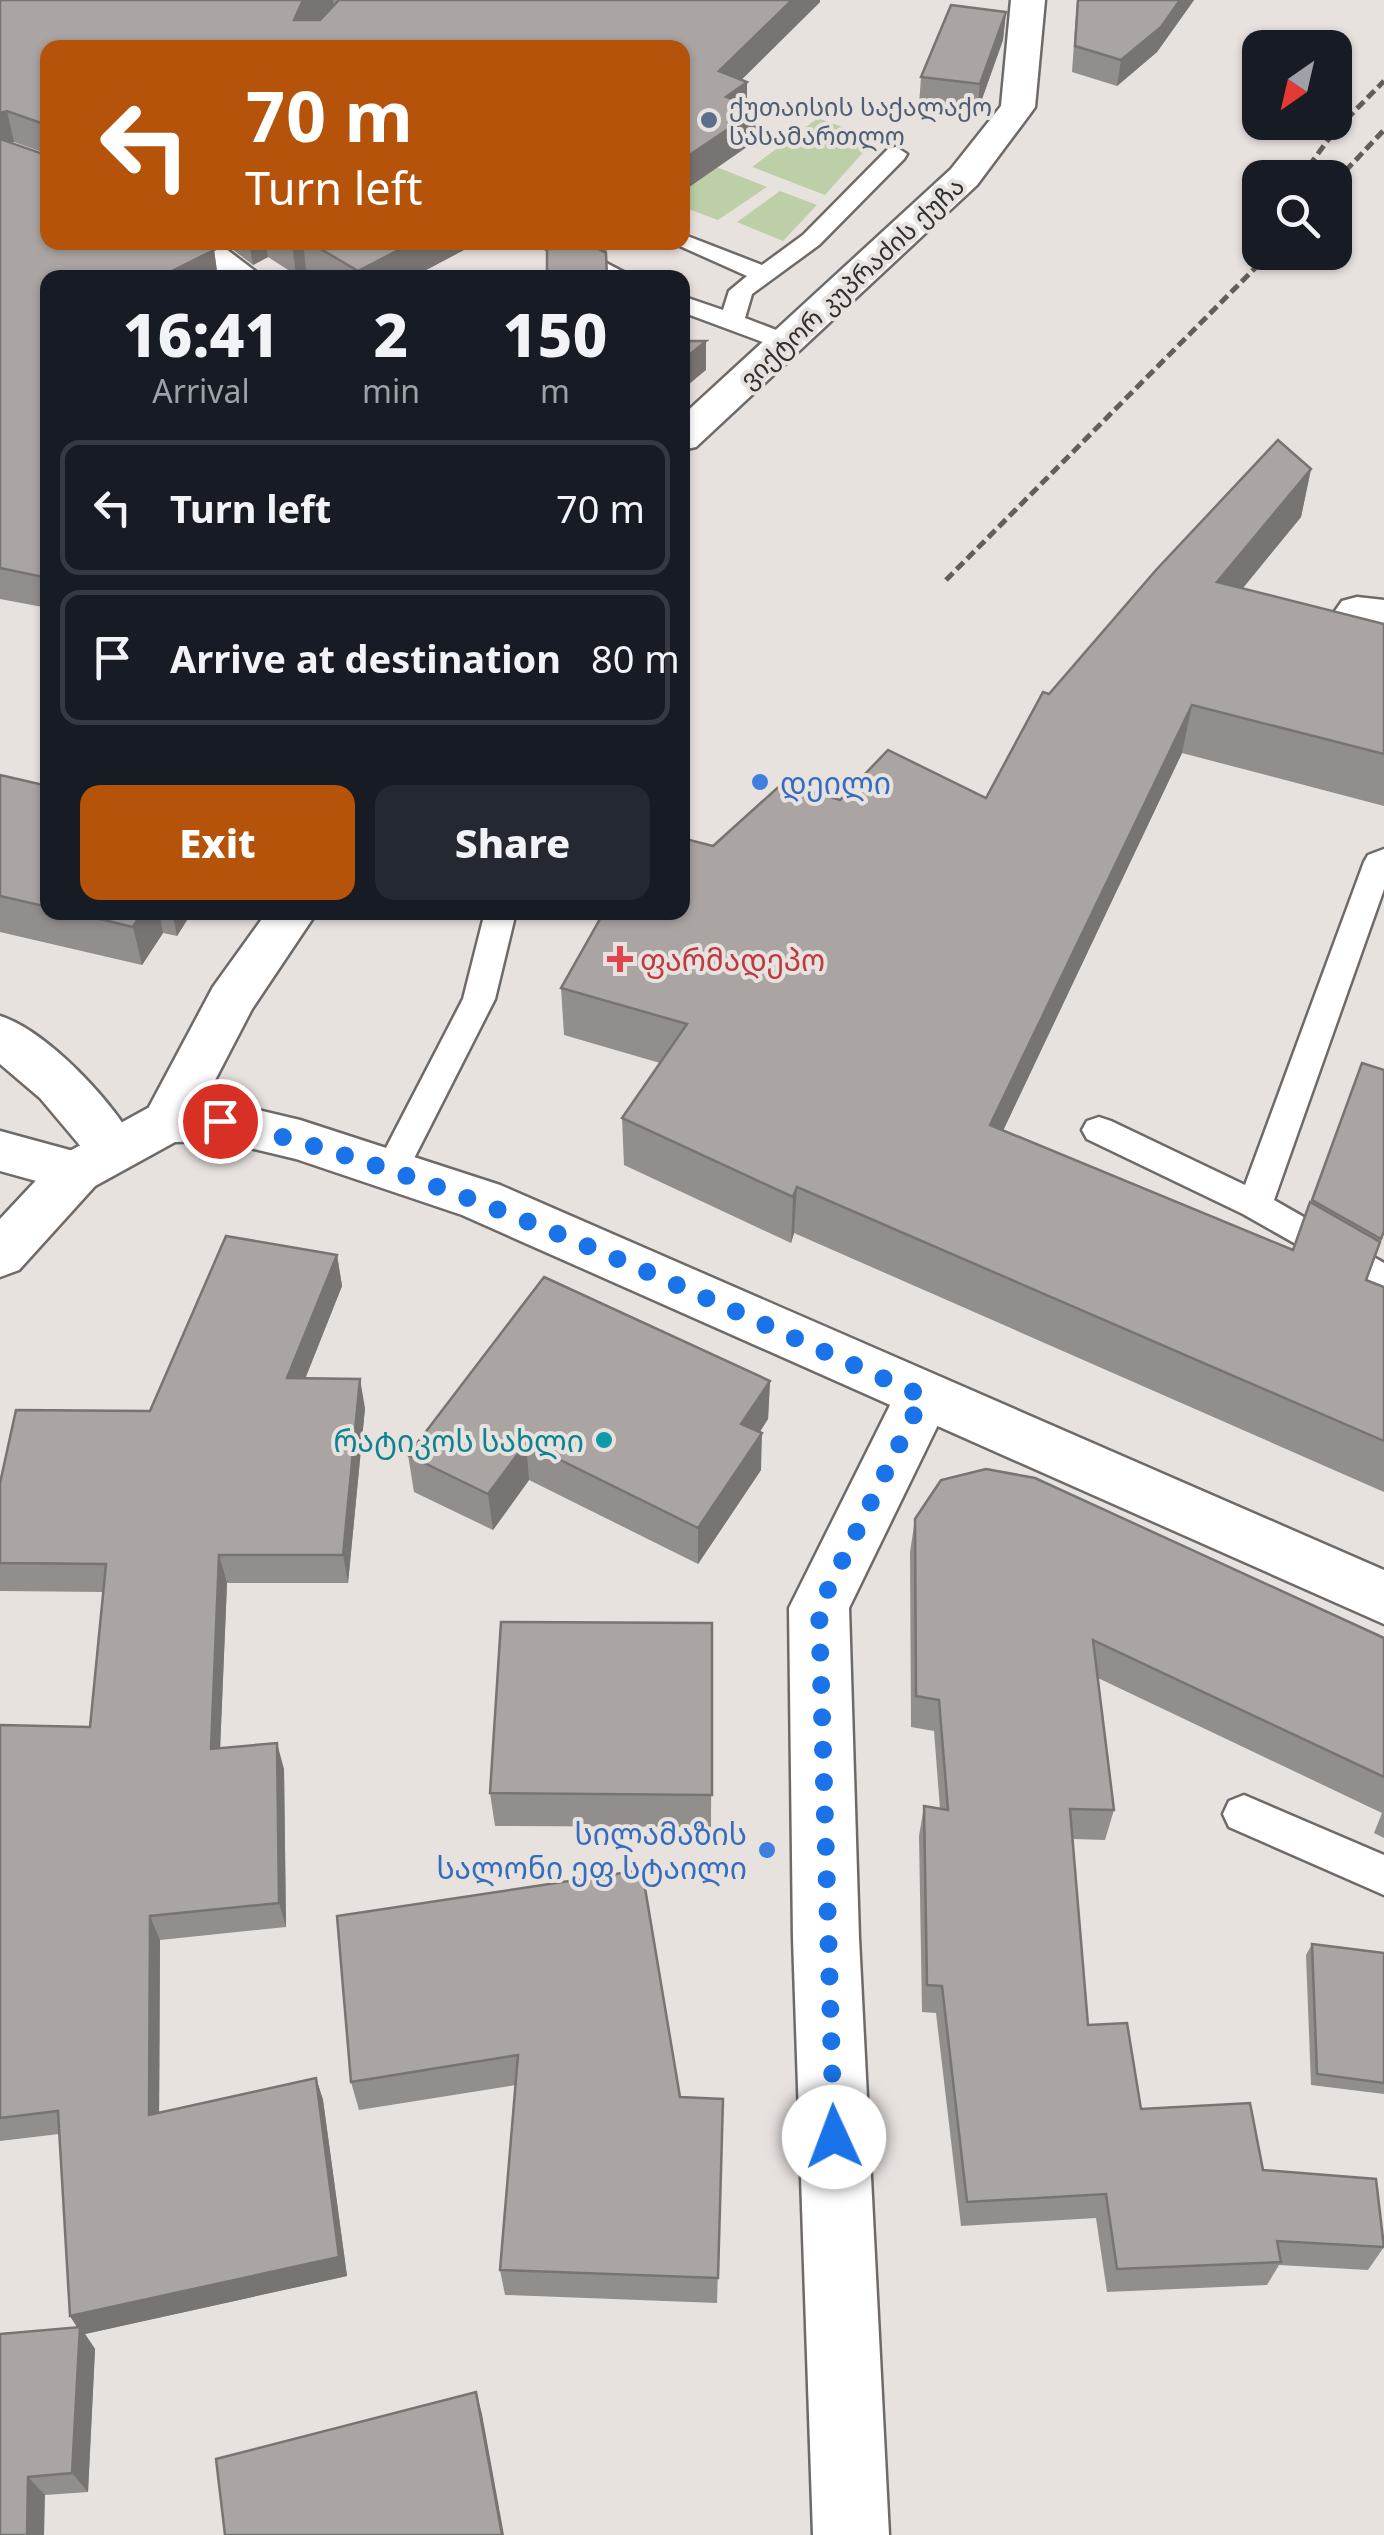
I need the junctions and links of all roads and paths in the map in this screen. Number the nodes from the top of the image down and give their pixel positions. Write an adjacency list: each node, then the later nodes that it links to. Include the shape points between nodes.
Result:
1 (1028, 0): 11 (street, ვიქტორ კუპრაძის ქუჩა, via 1018,107 964,177)
2 (896, 154): 8 (lane, via 812,240)
3 (690, 244): 8 (lane)
4 (203, 250): 6 (street)
5 (563, 250): 7 (lane)
6 (233, 270)
7 (606, 270)
8 (764, 274): 10 (lane, via 741,291)
9 (690, 306): 10 (lane)
10 (732, 322): 11 (lane)
11 (788, 344): 12 (street, ვიქტორ კუპრაძის ქუჩა)
12 (690, 431)
13 (1384, 860): 22 (lane, via 1370,882)
14 (287, 920): 17 (street, via 231,1000)
15 (499, 920): 21 (lane, via 479,999)
16 (0, 1035): 20 (street, via 58,1084)
17 (167, 1122): 20 (street); 21 (street, via 220,1121)
18 (1099, 1130): 22 (lane)
19 (0, 1151): 20 (street)
20 (95, 1160): 23 (street)
21 (390, 1171): 25 (street, via 481,1200)
22 (1255, 1205): 24 (lane)
23 (0, 1255)
24 (1384, 1280)
25 (923, 1396): 26 (street); 29 (street, via 819,1608)
26 (1384, 1598)
27 (1244, 1814): 28 (lane)
28 (1384, 1876)
29 (851, 2535)

